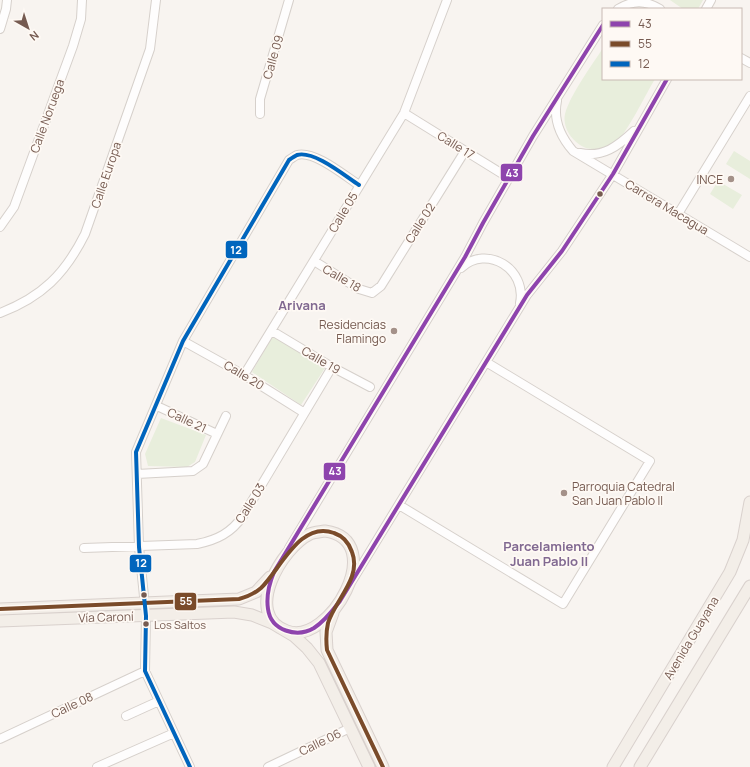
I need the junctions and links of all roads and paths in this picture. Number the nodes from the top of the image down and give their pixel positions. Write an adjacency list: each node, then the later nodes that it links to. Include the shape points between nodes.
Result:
1 (7, 0): 9 (street)
2 (82, 0): 22 (street, Calle Noruega, via 81,19 73,46 14,207)
3 (156, 0): 28 (street, Calle Europa, via 150,49 85,234 74,256 49,286)
4 (289, 0): 14 (street, Calle 09, via 260,99)
5 (447, 0): 13 (street, Calle 05)
6 (620, 8): 7 (street, via 639,1)
7 (658, 8)
8 (602, 27): 11 (street)
9 (0, 29)
10 (666, 80): 15 (street)
11 (558, 96): 17 (street, Carrera Macagua, via 555,119 562,136); 19 (street)
12 (750, 96): 21 (street)
13 (404, 113): 16 (street, Calle 17); 20 (street, Calle 05)
14 (260, 114)
15 (641, 125): 17 (street, via 621,143 603,153 586,154); 18 (street)
16 (465, 151): 19 (street, Calle 17); 26 (street, Calle 02, via 381,286)
17 (573, 151): 18 (street, Carrera Macagua)
18 (612, 174): 21 (street, Carrera Macagua); 27 (street, via 562,251 537,280)
19 (509, 178): 25 (street)
20 (359, 185): 24 (street, Calle 05); 30 (street, via 317,158 297,155 289,160)
21 (678, 214): 23 (street, Carrera Macagua)
22 (0, 227)
23 (750, 257)
24 (314, 261): 26 (street, Calle 18, via 359,290); 29 (street, Calle 05)
25 (457, 271): 27 (street, via 475,259 490,258 502,262 513,272 520,284 521,296); 44 (street)
26 (372, 292)
27 (517, 311): 31 (street)
28 (0, 313)
29 (272, 331): 32 (street, Calle 19); 33 (street, Calle 05)
30 (183, 341): 33 (street, Calle 20); 35 (street)
31 (486, 362): 41 (street); 41 (street, via 650,461 563,604)
32 (332, 367): 34 (street, Calle 19); 36 (street, Calle 03)
33 (244, 375): 36 (street, Calle 20)
34 (370, 387)
35 (157, 406): 38 (street, Calle 21); 39 (street, via 136,452)
36 (303, 412): 42 (street, Calle 03, via 236,526 212,541)
37 (226, 416): 38 (street)
38 (217, 434): 39 (street, via 203,464 193,471)
39 (137, 474): 42 (street)
40 (750, 502): 63 (main road, Avenida Guayana, via 743,540 730,572)
41 (399, 505): 46 (street)
42 (139, 547): 43 (street, Calle 03); 47 (street)
43 (84, 548)
44 (274, 572): 46 (main road, via 294,546 309,534 324,531 337,534 347,542 354,560 351,577); 47 (main road, Vía Caroní, via 261,588 245,598); 51 (main road, via 268,590 268,608 271,618)
45 (750, 586): 64 (main road, Avenida Guayana)
46 (340, 601): 51 (main road, via 314,628 302,633); 62 (main road, via 329,621 327,650)
47 (145, 603): 48 (main road, Vía Caroní); 49 (street)
48 (0, 609)
49 (146, 616): 50 (main road, Vía Caroní); 51 (main road, Vía Caroní, via 234,612 262,618); 52 (street)
50 (0, 621)
51 (284, 630): 55 (main road, Vía Caroní, via 301,641 315,656)
52 (145, 671): 53 (street); 57 (street, Calle 08)
53 (159, 702): 54 (street); 56 (street)
54 (126, 716)
55 (350, 728): 60 (street, Calle 06); 61 (main road, Vía Caroní)
56 (174, 733): 58 (street); 59 (street)
57 (0, 738)
58 (97, 767)
59 (190, 767)
60 (268, 767)
61 (369, 767)
62 (383, 767)
63 (613, 767)
64 (640, 767)

